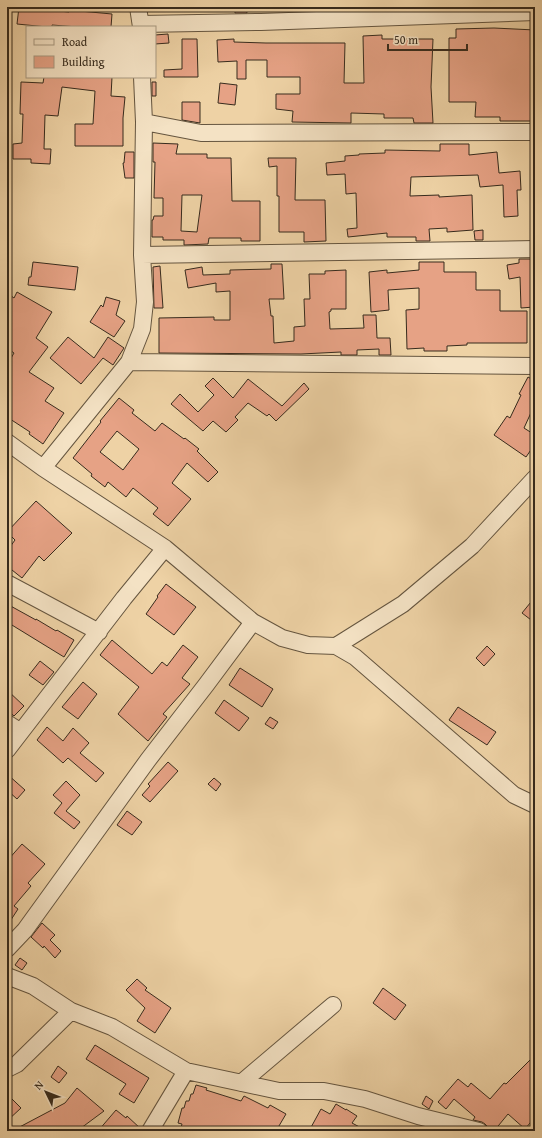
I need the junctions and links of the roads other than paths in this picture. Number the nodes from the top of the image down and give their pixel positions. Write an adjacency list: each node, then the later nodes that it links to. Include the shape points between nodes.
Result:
1 (136, 7): 3 (street)
2 (535, 12): 3 (street)
3 (141, 25)
4 (142, 78): 5 (street)
5 (144, 122): 6 (street, via 201,133); 8 (street)
6 (535, 132)
7 (535, 249): 8 (street)
8 (142, 255): 9 (street, via 145,302 142,328)
9 (129, 362): 10 (street); 12 (street)
10 (535, 366)
11 (7, 442): 12 (street)
12 (43, 468): 14 (street)
13 (535, 478): 18 (street, via 472,546 403,604)
14 (165, 548): 16 (street); 17 (street)
15 (7, 583): 17 (street)
16 (253, 622): 18 (street, via 282,638 308,645); 23 (street, via 139,772 25,930)
17 (99, 632): 20 (street)
18 (336, 646): 22 (street, via 355,657 514,795)
19 (7, 723): 20 (street)
20 (21, 732): 21 (street)
21 (7, 750)
22 (535, 805)
23 (7, 949)
24 (7, 976): 26 (street, via 33,986)
25 (333, 1005): 29 (street)
26 (71, 1011): 27 (street, via 17,1064); 28 (street, via 112,1027)
27 (7, 1069)
28 (186, 1071): 29 (street); 31 (street)
29 (241, 1083): 30 (street, via 279,1091 324,1091 365,1099)
30 (469, 1130)
31 (150, 1131)

